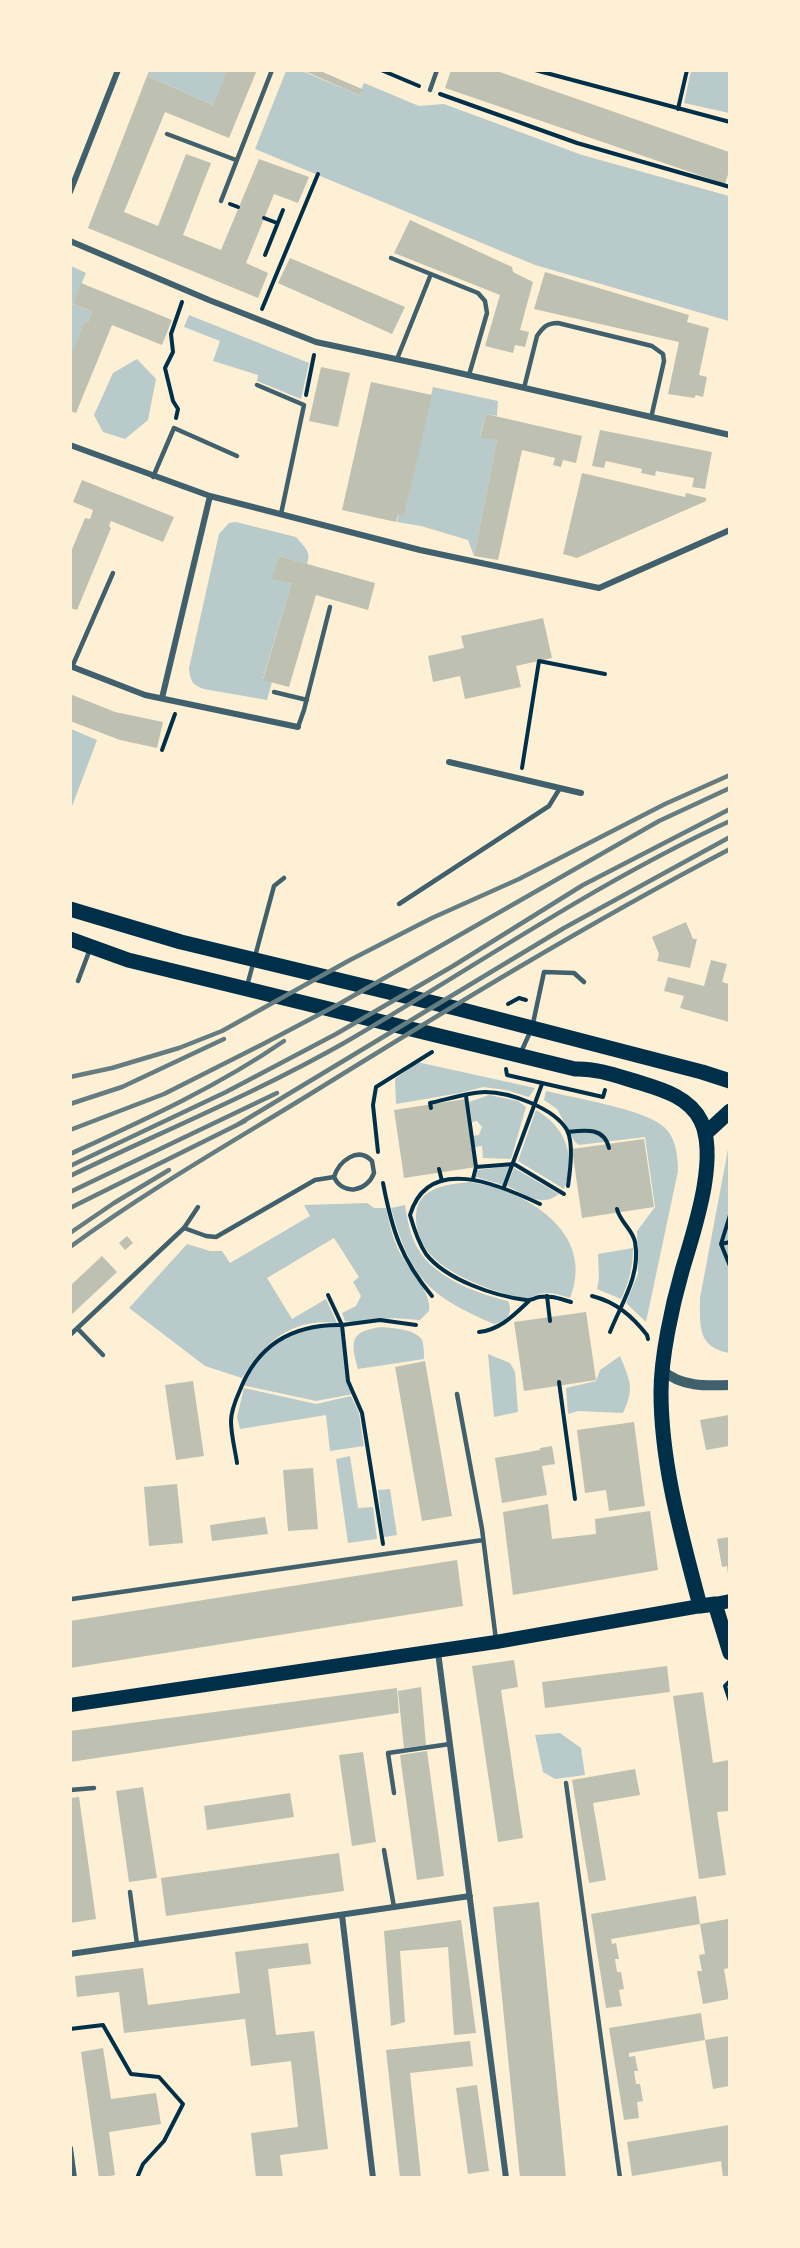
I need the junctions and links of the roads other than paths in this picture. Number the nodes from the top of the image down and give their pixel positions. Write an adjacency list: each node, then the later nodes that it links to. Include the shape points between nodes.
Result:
1 (118, 70): 7 (street)
2 (272, 70): 6 (lane)
3 (437, 70): 4 (lane)
4 (430, 90)
5 (167, 134): 6 (lane)
6 (236, 160): 8 (lane)
7 (70, 192)
8 (221, 201)
9 (70, 241): 12 (street, via 316,342)
10 (391, 258): 11 (lane)
11 (431, 274): 12 (lane); 13 (lane, via 478,293 485,301 488,313)
12 (397, 359): 13 (street)
13 (469, 375): 15 (street)
14 (257, 385): 22 (lane, via 304,405)
15 (524, 388): 16 (street); 16 (lane, via 537,336 550,323 558,323 652,346 663,354)
16 (651, 418): 17 (street)
17 (729, 435)
18 (70, 446): 20 (street)
19 (237, 456): 20 (lane, via 174,428)
20 (153, 477): 21 (street)
21 (210, 496): 22 (street); 28 (street)
22 (280, 514): 23 (street, via 420,550 599,588)
23 (729, 530)
24 (113, 573): 26 (lane)
25 (330, 607): 29 (lane)
26 (71, 666): 28 (street)
27 (274, 692): 29 (lane)
28 (162, 698): 30 (street)
29 (307, 700): 30 (lane)
30 (298, 728)
31 (449, 762): 32 (street)
32 (560, 788): 33 (street); 35 (lane, via 549,806)
33 (581, 793)
34 (284, 878): 39 (lane, via 274,886)
35 (399, 904)
36 (70, 909): 39 (highway)
37 (70, 939): 38 (highway)
38 (91, 946): 40 (lane); 42 (highway, via 128,960)
39 (254, 959): 42 (lane); 43 (highway)
40 (78, 981)
41 (584, 982): 43 (lane, via 574,973 544,972)
42 (250, 989): 44 (highway)
43 (532, 1028): 44 (lane); 45 (highway)
44 (520, 1054): 47 (highway, via 575,1069 589,1068 674,1095 696,1113)
45 (729, 1080)
46 (729, 1111): 47 (highway)
47 (705, 1134): 54 (highway, via 707,1167)
48 (334, 1176): 48 (lane, via 343,1187 362,1188 372,1179 372,1161 356,1154 342,1163); 50 (lane, via 315,1180 216,1237)
49 (198, 1207): 50 (lane)
50 (183, 1228): 51 (lane)
51 (78, 1329): 52 (lane); 53 (lane)
52 (70, 1335)
53 (103, 1355)
54 (662, 1371): 55 (street, via 670,1378 698,1386); 59 (highway, via 665,1448 678,1525)
55 (729, 1385)
56 (457, 1394): 57 (lane)
57 (483, 1540): 58 (lane); 60 (lane)
58 (72, 1599)
59 (715, 1604): 60 (main road); 62 (highway)
60 (496, 1642): 61 (main road)
61 (438, 1651): 63 (main road); 64 (street)
62 (729, 1653)
63 (70, 1705)
64 (450, 1744): 68 (lane, via 388,1753); 71 (street)
65 (566, 1783): 80 (lane)
66 (94, 1788): 67 (lane)
67 (70, 1790)
68 (394, 1793)
69 (384, 1850): 72 (lane)
70 (130, 1892): 74 (lane)
71 (470, 1896): 72 (street); 79 (street)
72 (394, 1907): 73 (street)
73 (342, 1914): 74 (street); 78 (street)
74 (137, 1944): 75 (street)
75 (70, 1954)
76 (70, 2148): 77 (street)
77 (74, 2178)
78 (373, 2178)
79 (506, 2178)
80 (620, 2178)

